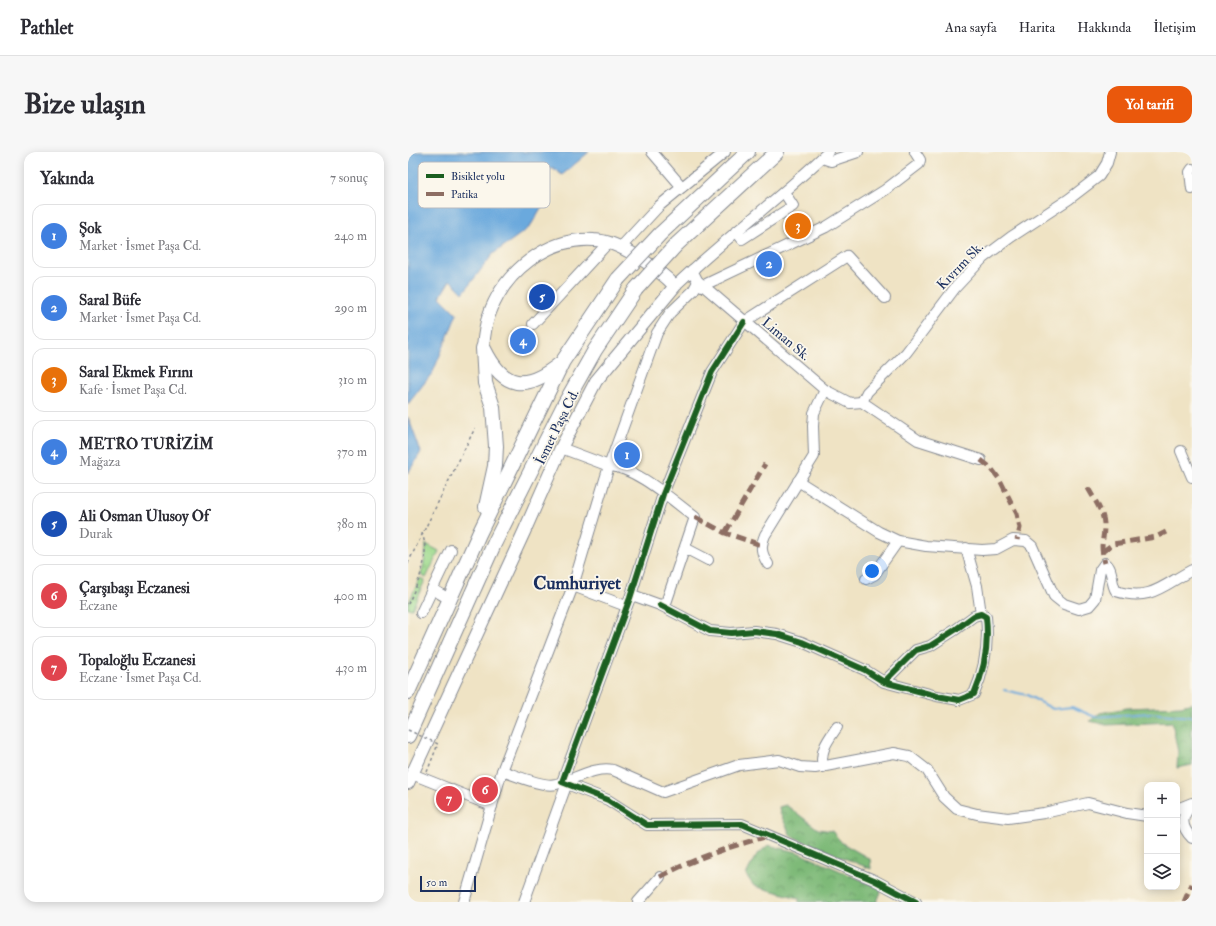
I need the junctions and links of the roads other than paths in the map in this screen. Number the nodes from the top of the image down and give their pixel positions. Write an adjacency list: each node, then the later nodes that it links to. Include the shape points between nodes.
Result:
1 (652, 152): 10 (street)
2 (725, 152): 10 (street)
3 (748, 152): 23 (highway, bridge, via 660,234 618,279)
4 (777, 152): 52 (highway, bridge, via 677,244 636,289 595,350 564,405 495,542)
5 (858, 152): 8 (street, via 831,161)
6 (915, 152): 17 (street, via 920,164 885,190 826,227)
7 (1110, 152): 25 (street, Kıvrım Sk., via 1099,176 1069,200 983,258 955,288 906,353 867,392)
8 (825, 155): 12 (street, İsmet Paşa Cd.)
9 (1192, 169): 11 (street)
10 (682, 187): 15 (street, via 659,206)
11 (1192, 189)
12 (784, 192): 13 (street, İsmet Paşa Cd.); 13 (street, via 793,206 742,239)
13 (736, 231): 16 (street, İsmet Paşa Cd.)
14 (608, 244): 15 (main road); 21 (street); 22 (main road, via 594,240 565,243 542,252 523,264 502,288 489,314)
15 (621, 247): 18 (main road, via 666,276)
16 (692, 270): 17 (street); 18 (street, İsmet Paşa Cd.)
17 (700, 284): 20 (street, Liman Sk.); 29 (street, via 670,313 657,333)
18 (675, 286): 26 (main road, İsmet Paşa Cd., via 596,381)
19 (885, 298): 20 (street, via 847,256)
20 (744, 322): 24 (street, Liman Sk.); 32 (street, via 712,372)
21 (533, 324)
22 (483, 348): 23 (highway, via 491,364 502,375 514,381 527,383 541,378); 33 (highway, via 485,383 493,407 496,446 493,474)
23 (563, 361): 33 (highway)
24 (825, 390): 25 (street, Liman Sk., via 850,403); 31 (street, via 814,413 814,456)
25 (862, 402): 28 (street, via 918,440)
26 (561, 448): 29 (street); 55 (main road, İsmet Paşa Cd.)
27 (1181, 451): 30 (street)
28 (981, 460)
29 (609, 466): 32 (street, via 632,472); 42 (street)
30 (1192, 477)
31 (798, 482): 34 (street); 39 (street, via 765,534 761,545 762,554)
32 (663, 494): 35 (street, via 695,517); 45 (street)
33 (479, 534): 44 (highway)
34 (898, 541): 36 (street, via 926,546); 41 (street, via 874,575)
35 (685, 548): 38 (street); 46 (street, via 666,603)
36 (966, 548): 40 (street, via 996,549 1013,540 1026,540 1032,546 1054,596 1064,604 1079,608 1089,606 1095,600 1100,570 1105,563 1111,571 1112,585 1116,590 1140,595 1160,590); 48 (street, via 977,586)
37 (451, 550): 43 (street)
38 (708, 560)
39 (768, 564)
40 (1192, 570)
41 (866, 579)
42 (573, 586): 45 (street); 54 (street)
43 (432, 589): 44 (street); 47 (street)
44 (451, 600): 50 (highway)
45 (628, 602): 46 (street, via 635,596); 56 (street)
46 (660, 605): 49 (street, via 710,631 754,631 777,634 802,642 865,670)
47 (421, 613)
48 (981, 614): 49 (street, via 974,616 930,646 916,650); 49 (street, via 986,617 986,652 981,677 974,694 959,700)
49 (884, 682)
50 (408, 692)
51 (837, 727): 53 (street, via 822,750)
52 (408, 736)
53 (822, 767): 56 (street, via 800,767 778,760 739,765 663,792 604,768); 60 (street, via 894,753 909,756 926,770 944,797 957,809 1008,818 1044,814 1088,803)
54 (502, 771): 56 (street, via 548,784); 58 (street)
55 (410, 778): 58 (street)
56 (565, 782): 64 (street); 66 (street, via 608,800 647,825 742,824 874,880)
57 (1192, 804): 59 (street); 61 (street, via 1182,826)
58 (492, 806): 63 (street)
59 (1180, 808)
60 (1144, 816)
61 (1192, 838)
62 (660, 877): 65 (street)
63 (464, 902)
64 (524, 902)
65 (638, 902)
66 (916, 902)

